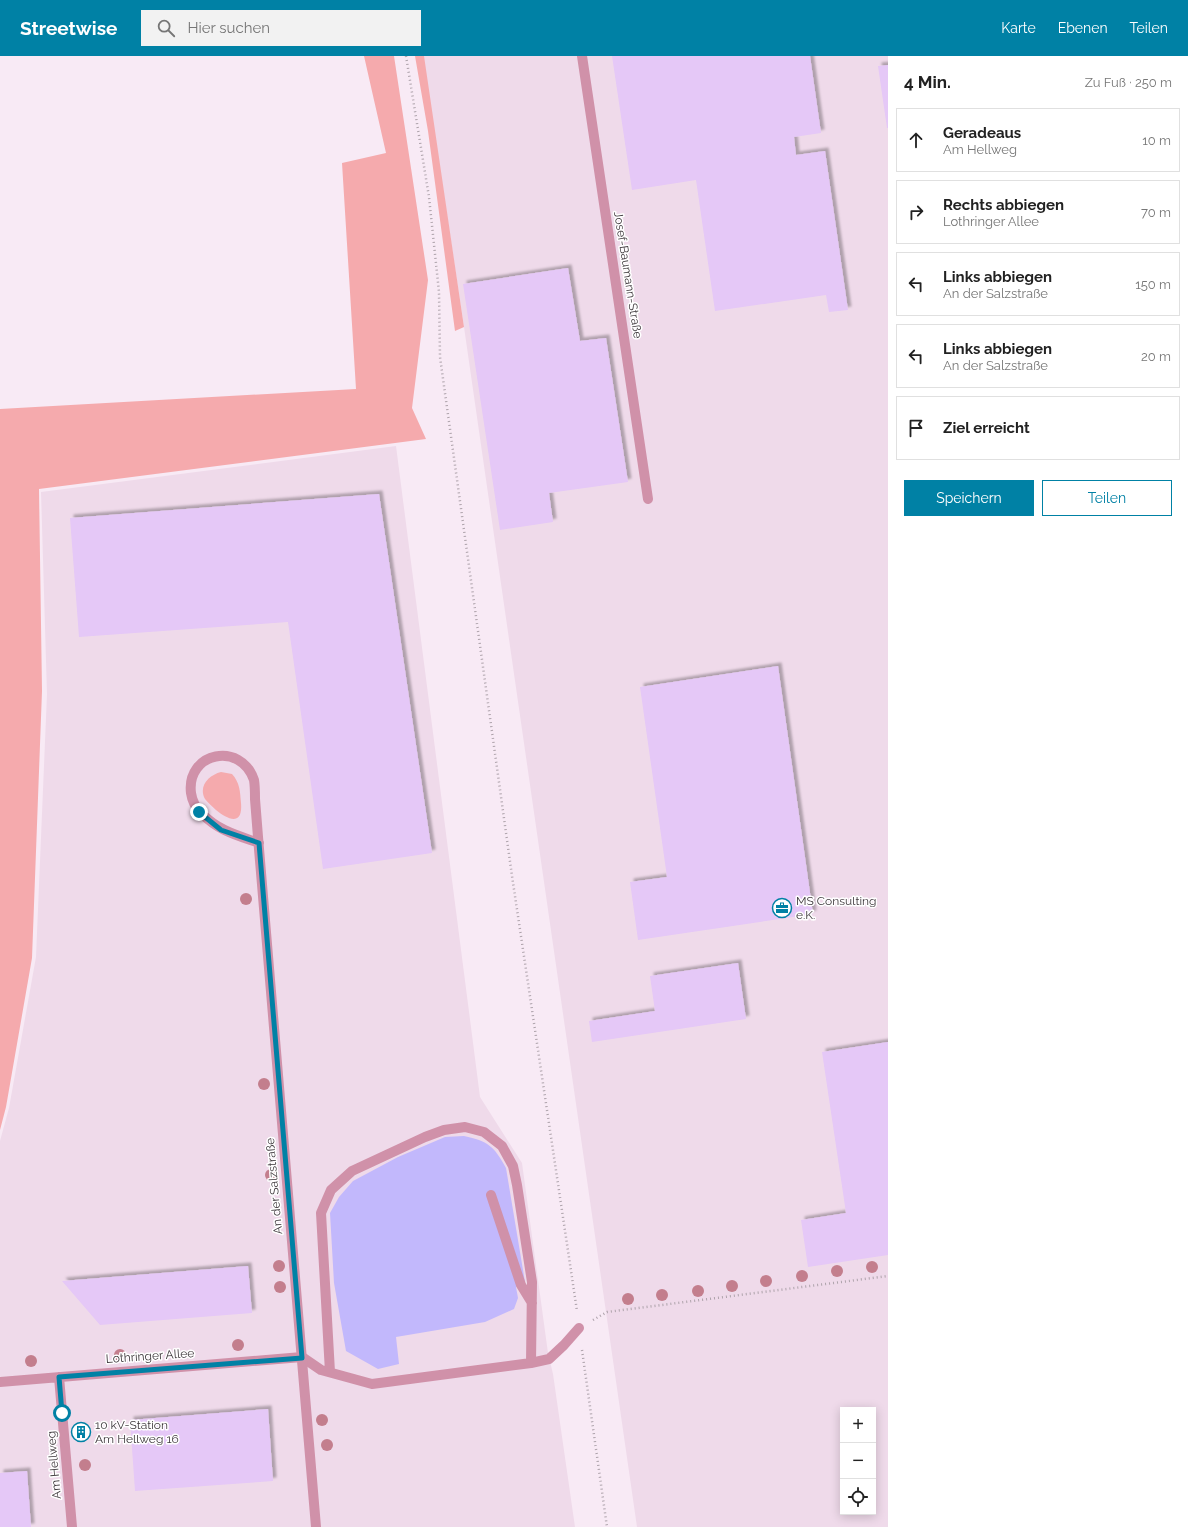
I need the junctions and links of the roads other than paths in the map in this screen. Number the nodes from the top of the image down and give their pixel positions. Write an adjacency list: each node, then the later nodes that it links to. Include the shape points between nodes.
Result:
1 (582, 56): 2 (street, Josef-Baumann-Straße)
2 (648, 499)
3 (259, 843): 3 (street, An der Salzstraße, via 254,780 244,763 230,756 215,756 202,762 194,771 190,785 192,799 199,812 221,830); 7 (street, An der Salzstraße)
4 (491, 1195): 5 (street, via 521,1284)
5 (532, 1303): 8 (street); 9 (street, via 532,1282 513,1166 502,1146 484,1132 464,1127 444,1130 352,1171 331,1190 321,1213)
6 (579, 1328): 8 (street, via 549,1359)
7 (302, 1358): 9 (street, via 321,1370); 10 (street, Lothringer Allee); 13 (street, An der Salzstraße)
8 (531, 1363): 9 (street, via 372,1384)
9 (330, 1372)
10 (59, 1377): 11 (street, Lothringer Allee); 12 (street, Am Hellweg)
11 (0, 1382)
12 (72, 1527)
13 (316, 1527)

